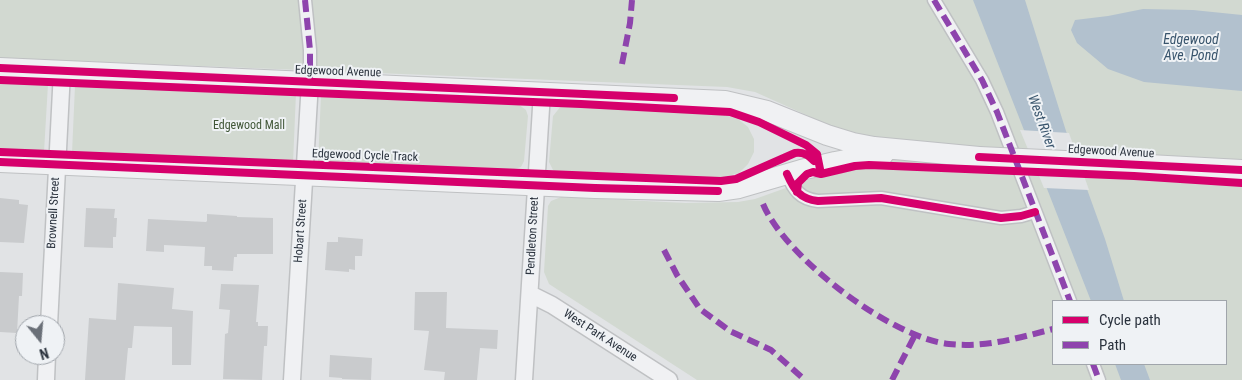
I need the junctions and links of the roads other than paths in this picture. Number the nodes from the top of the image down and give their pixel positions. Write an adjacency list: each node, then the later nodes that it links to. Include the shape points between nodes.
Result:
1 (305, 0): 5 (street)
2 (934, 0): 14 (street, via 988,91)
3 (0, 68): 4 (street, Edgewood Avenue)
4 (62, 71): 5 (street, Edgewood Avenue); 9 (street, Brownell Street)
5 (310, 82): 6 (street, Edgewood Avenue); 12 (street, Hobart Street)
6 (542, 92): 7 (street, Edgewood Avenue, via 725,101 767,111 853,144); 13 (street, Pendleton Street)
7 (979, 157): 10 (street, Edgewood Avenue, bridge); 11 (street, Edgewood Avenue, via 872,155)
8 (0, 162): 9 (street, Edgewood Avenue)
9 (57, 164): 12 (street, Edgewood Avenue); 17 (street, Brownell Street)
10 (1242, 170)
11 (787, 174): 13 (street, Edgewood Avenue, via 718,191); 14 (street, via 797,192 808,200 881,198 1001,218)
12 (304, 175): 13 (street, Edgewood Avenue); 21 (street, Hobart Street)
13 (536, 186): 15 (street, Pendleton Street)
14 (1035, 212): 16 (street)
15 (530, 294): 22 (street, Pendleton Street); 23 (street, West Park Avenue)
16 (1070, 300)
17 (49, 315)
18 (47, 365): 20 (street)
19 (1093, 365): 24 (street)
20 (46, 380)
21 (292, 380)
22 (524, 380)
23 (669, 380)
24 (1099, 380)

